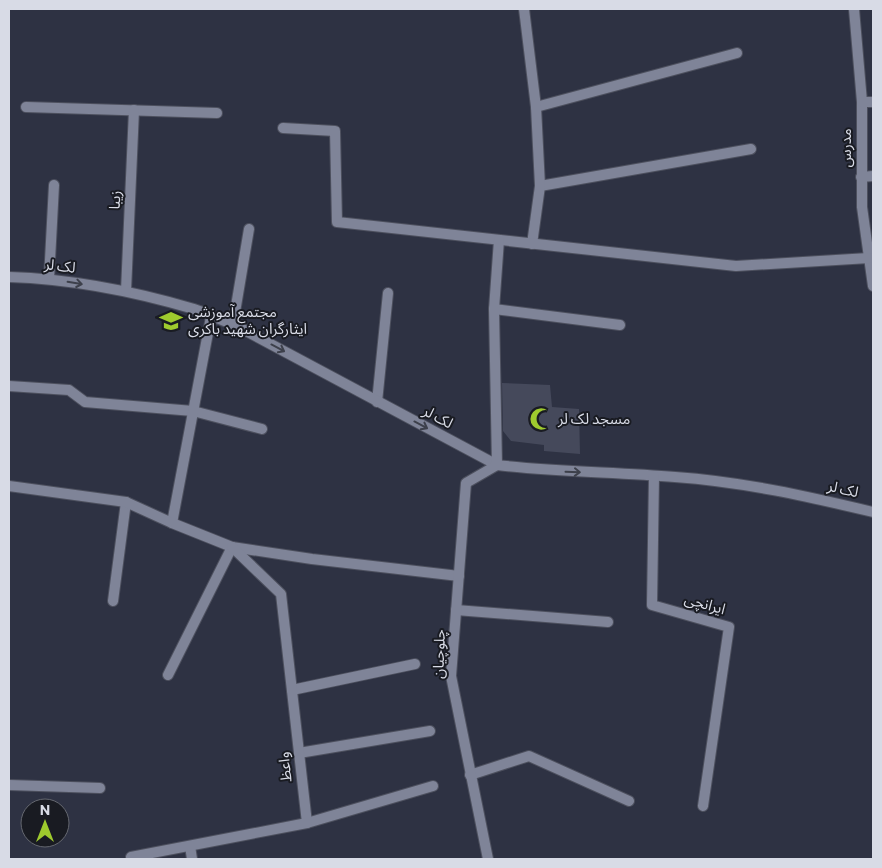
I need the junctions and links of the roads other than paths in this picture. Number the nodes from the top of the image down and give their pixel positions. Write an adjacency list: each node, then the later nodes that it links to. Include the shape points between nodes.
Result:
1 (524, 9): 7 (street)
2 (854, 9): 4 (street, مدرس)
3 (737, 53): 7 (street)
4 (862, 102): 5 (street); 12 (street, مدرس)
5 (873, 102)
6 (26, 107): 8 (street)
7 (536, 107): 15 (street)
8 (134, 110): 9 (street); 23 (street, زیبا)
9 (217, 113)
10 (283, 128): 17 (street, via 335,131 336,222)
11 (752, 149): 15 (street)
12 (861, 176): 13 (street); 19 (street, مدرس)
13 (873, 176)
14 (54, 185): 21 (street)
15 (540, 186): 18 (street)
16 (249, 229): 27 (street)
17 (499, 240): 18 (street); 25 (street)
18 (532, 244): 19 (street, via 736,266)
19 (870, 258): 22 (street, مدرس)
20 (9, 277): 21 (street, لک لر)
21 (49, 279): 23 (street, لک لر, one-way to 23)
22 (873, 286)
23 (126, 291): 26 (street, لک لر)
24 (388, 293): 30 (street)
25 (494, 309): 28 (street); 33 (street)
26 (211, 317): 27 (street, لک لر); 31 (street)
27 (233, 324): 30 (street, لک لر, one-way to 30)
28 (620, 325)
29 (9, 386): 31 (street, via 69,390 85,402)
30 (377, 402): 33 (street, لک لر, one-way to 33)
31 (193, 411): 32 (street); 38 (street)
32 (262, 429)
33 (497, 466): 34 (street, لک لر, one-way to 34); 40 (street, چلوچیان, via 466,483)
34 (654, 476): 37 (street, لک لر, via 769,487); 54 (street, ایرانچی, via 652,605 729,627)
35 (9, 486): 36 (street, واعظ)
36 (126, 502): 38 (street, واعظ); 41 (street)
37 (873, 512)
38 (172, 523): 39 (street, واعظ)
39 (232, 546): 40 (street); 45 (street); 46 (street, واعظ, via 281,594)
40 (459, 576): 42 (street, چلوچیان)
41 (113, 601)
42 (456, 610): 43 (street); 49 (street, چلوچیان, via 451,676)
43 (608, 622)
44 (415, 664): 46 (street)
45 (168, 675)
46 (292, 690): 48 (street, واعظ)
47 (430, 730): 48 (street)
48 (299, 753): 55 (street, واعظ)
49 (470, 776): 53 (street, via 529,756); 59 (street, چلوچیان)
50 (9, 785): 52 (street)
51 (433, 786): 55 (street)
52 (100, 788)
53 (629, 801)
54 (704, 806)
55 (306, 823): 56 (street)
56 (190, 846): 57 (street); 58 (street)
57 (132, 859)
58 (192, 859)
59 (488, 859)

